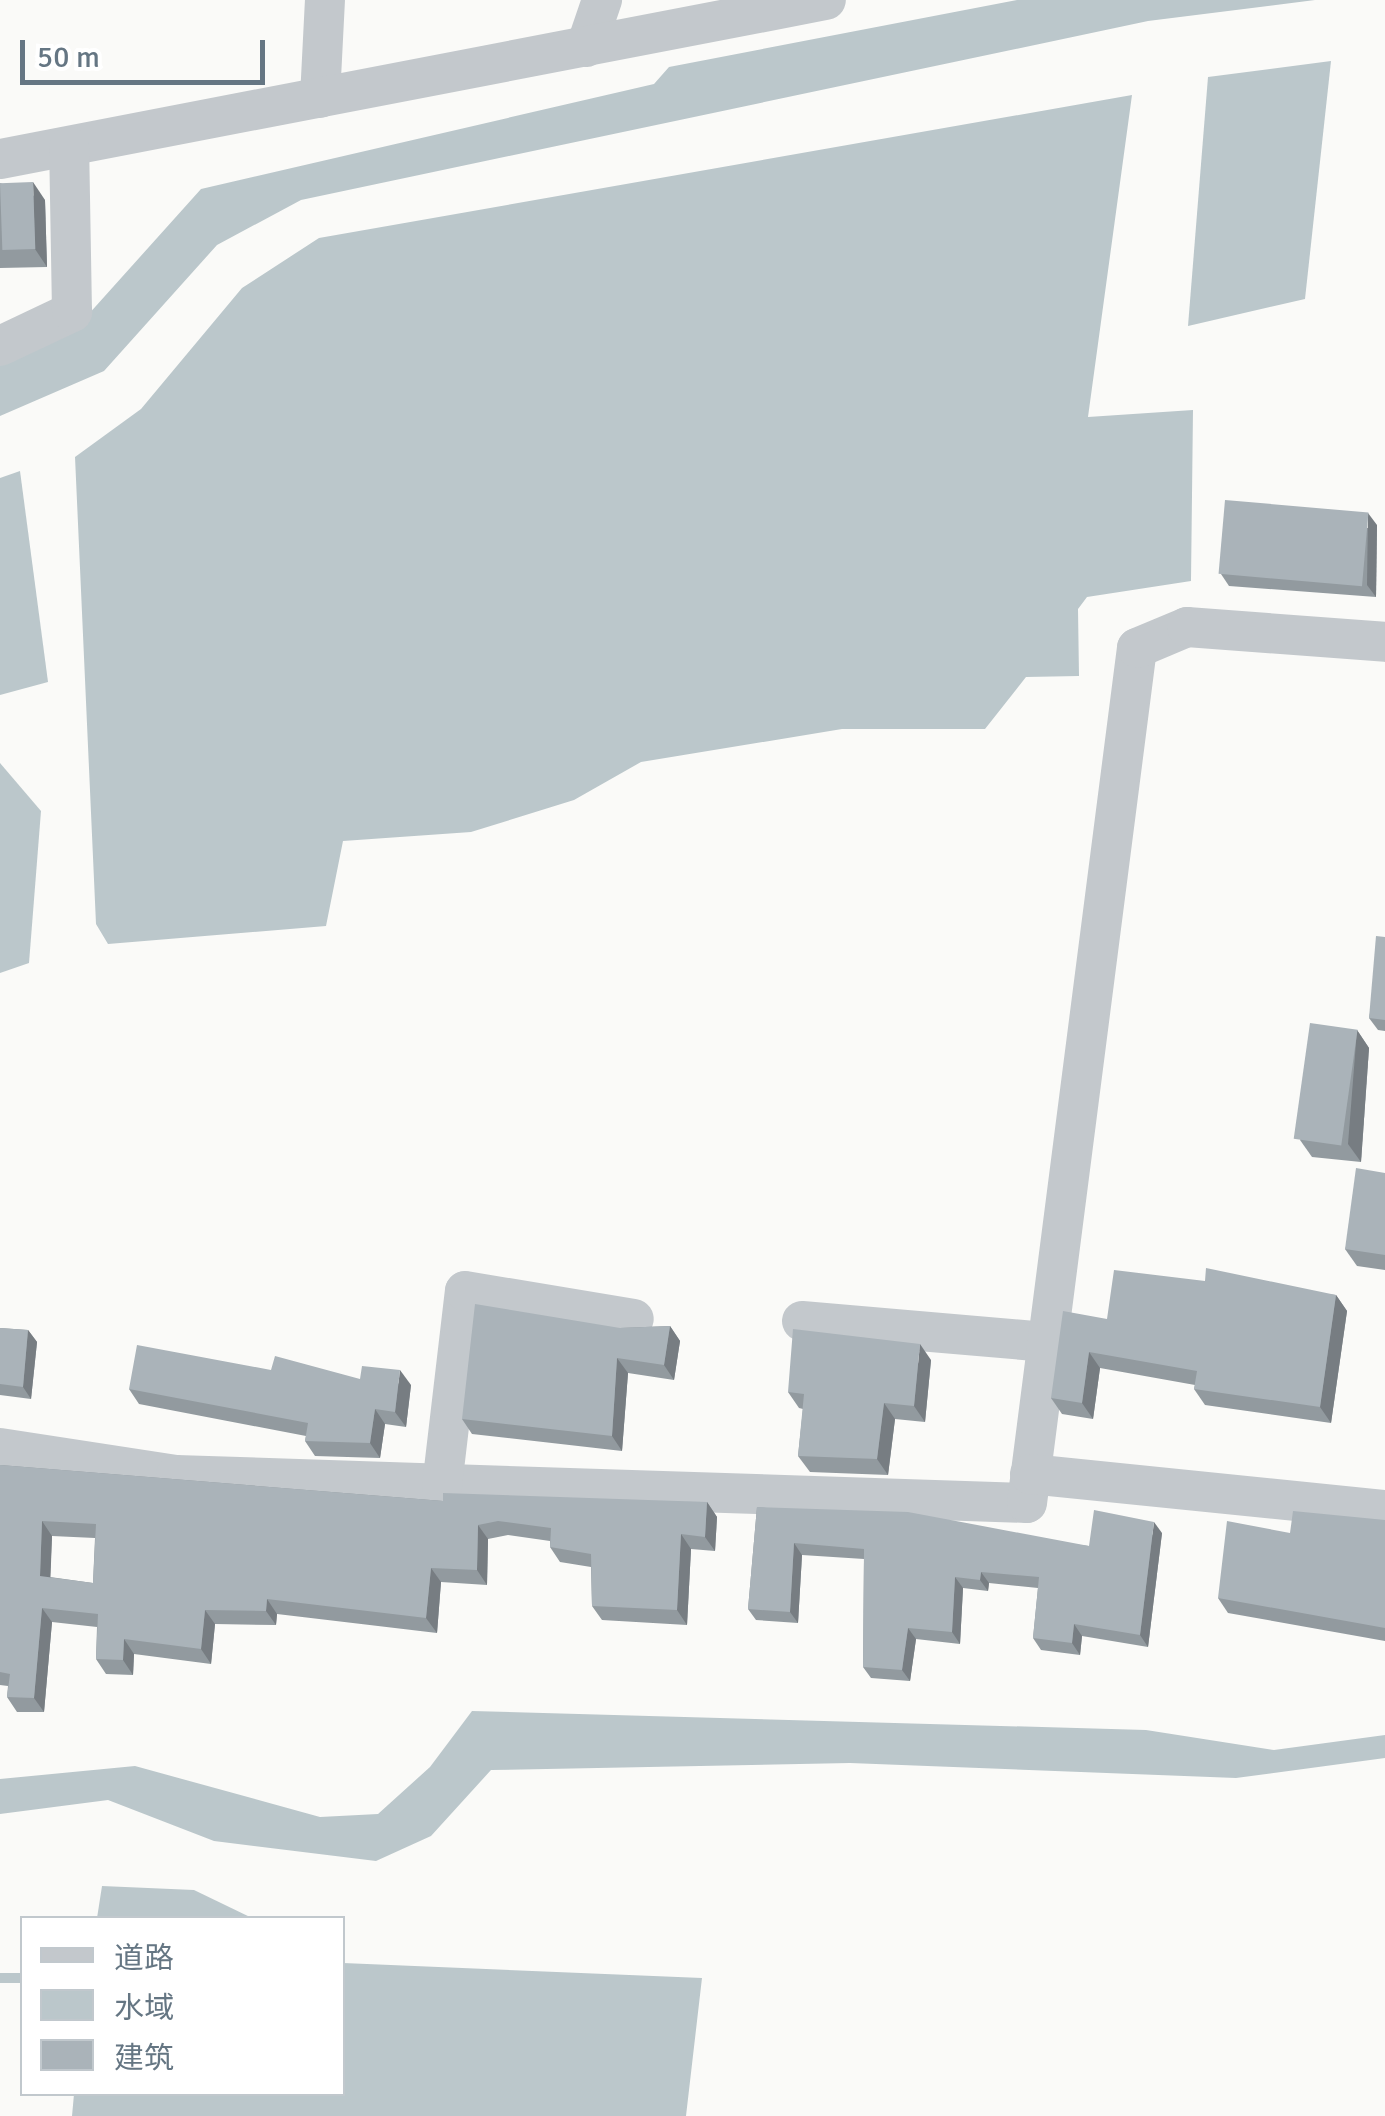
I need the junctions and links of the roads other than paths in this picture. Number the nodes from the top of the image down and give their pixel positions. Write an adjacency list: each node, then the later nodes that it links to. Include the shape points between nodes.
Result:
1 (325, 0): 5 (street)
2 (602, 0): 4 (street)
3 (826, 0): 4 (street)
4 (586, 47): 5 (street)
5 (320, 98): 6 (street)
6 (69, 147): 7 (street); 8 (street, via 72,312)
7 (0, 159)
8 (0, 346)
9 (1385, 642): 12 (street, via 1187,627 1137,648)
10 (634, 1319): 15 (street, via 465,1290)
11 (802, 1321): 12 (street)
12 (1048, 1342): 14 (street)
13 (0, 1448): 15 (street, via 176,1475)
14 (1030, 1474): 15 (street, via 1027,1503); 16 (street)
15 (442, 1486)
16 (1385, 1510)

